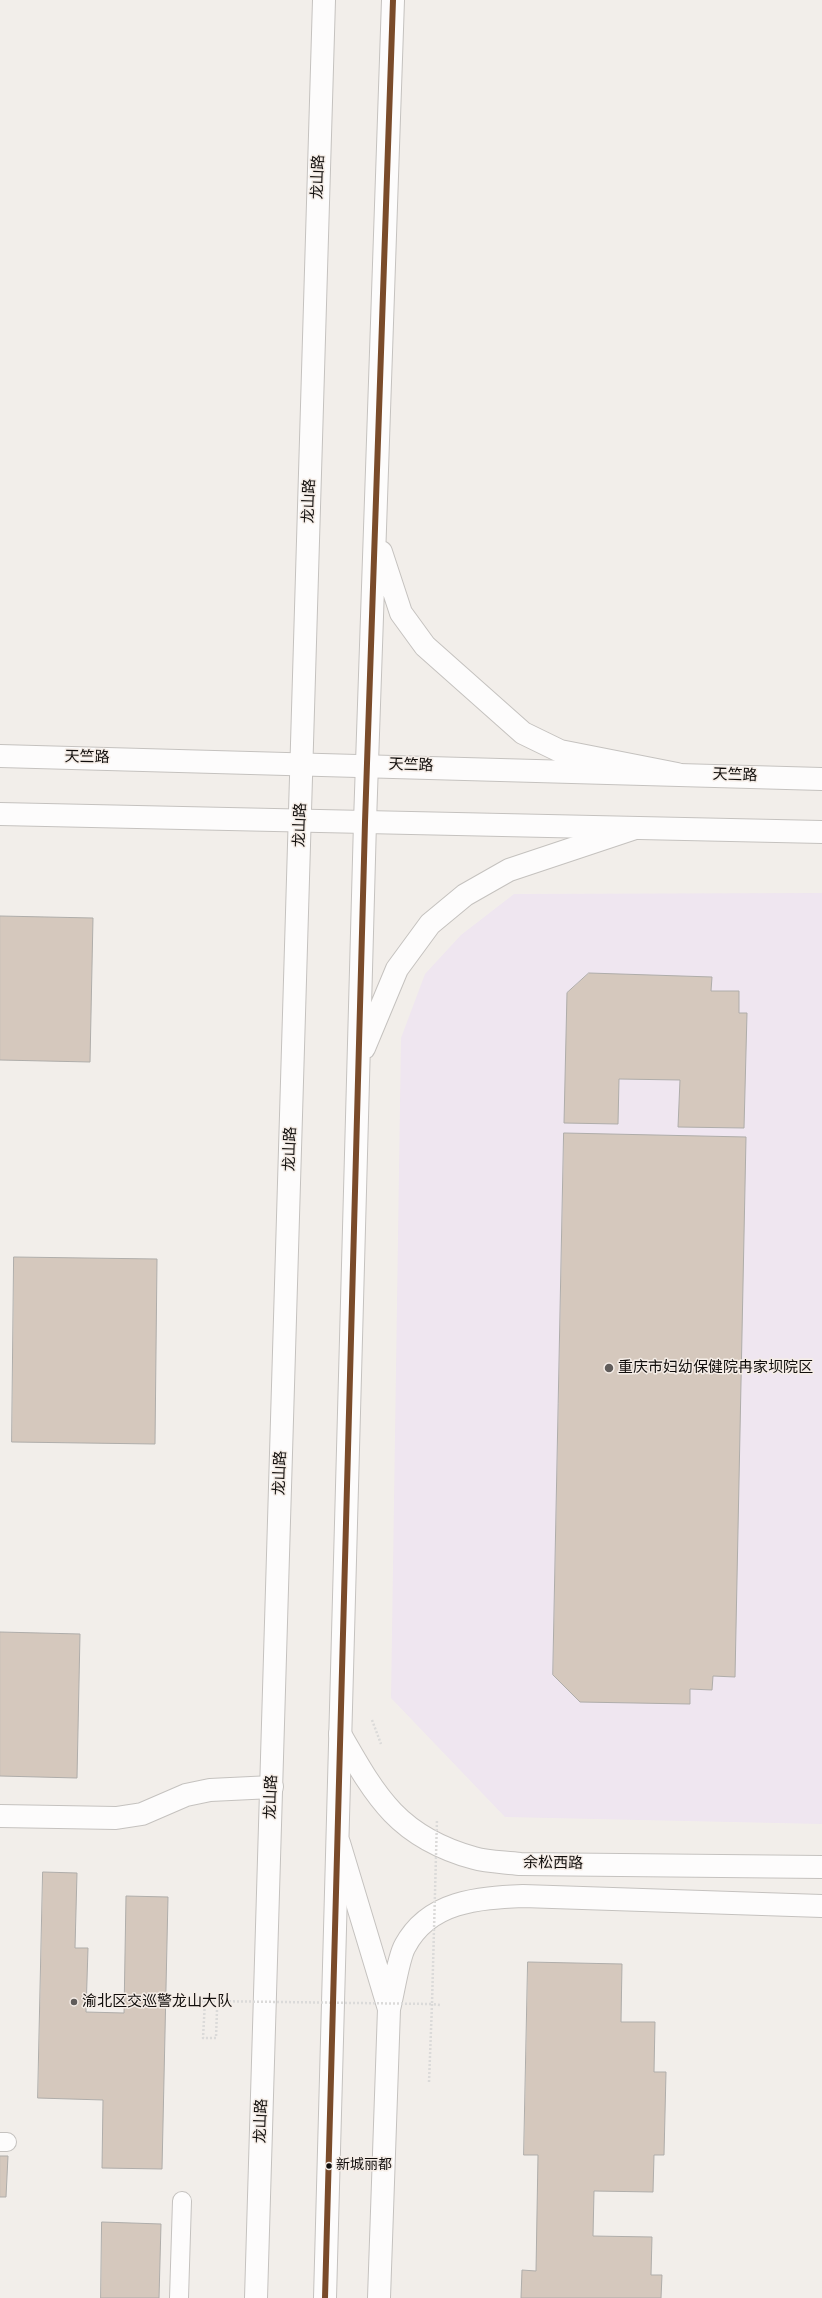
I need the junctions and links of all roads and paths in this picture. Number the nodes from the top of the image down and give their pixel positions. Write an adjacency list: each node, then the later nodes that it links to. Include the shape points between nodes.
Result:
1 (324, 0): 5 (main road, 龙山路)
2 (393, 0): 3 (main road)
3 (376, 530): 6 (main road); 7 (main road, via 400,614 425,646 523,733 560,751)
4 (0, 756): 5 (main road, 天竺路)
5 (303, 763): 6 (main road, 天竺路); 10 (main road, 龙山路)
6 (368, 765): 7 (main road, 天竺路); 11 (main road)
7 (677, 774): 8 (main road, 天竺路)
8 (822, 779)
9 (0, 814): 10 (main road)
10 (301, 820): 11 (main road); 16 (main road, 龙山路)
11 (365, 822): 12 (main road); 14 (main road)
12 (635, 828): 13 (main road); 14 (main road, via 509,870 465,895 430,924 396,969)
13 (822, 832)
14 (358, 1061): 15 (main road)
15 (340, 1734): 19 (main road); 20 (main road, 余松西路, via 371,1788 402,1823 434,1844 475,1858 520,1864)
16 (272, 1787): 17 (main road, via 210,1790 186,1795 142,1814 116,1818); 31 (main road, 龙山路)
17 (0, 1816)
18 (438, 1819): 24 (path, bridge)
19 (338, 1840): 27 (main road); 32 (main road)
20 (822, 1867)
21 (822, 1906): 27 (main road, via 523,1896 483,1898 446,1908 423,1923 404,1947)
22 (197, 2001): 23 (path)
23 (205, 2001): 24 (path, bridge); 26 (path, via 203,2038 216,2038)
24 (432, 2004): 25 (path); 28 (path)
25 (440, 2004)
26 (217, 2010)
27 (389, 2010): 33 (main road)
28 (429, 2082)
29 (182, 2201): 30 (lane)
30 (178, 2298)
31 (256, 2298)
32 (325, 2298)
33 (379, 2298)

